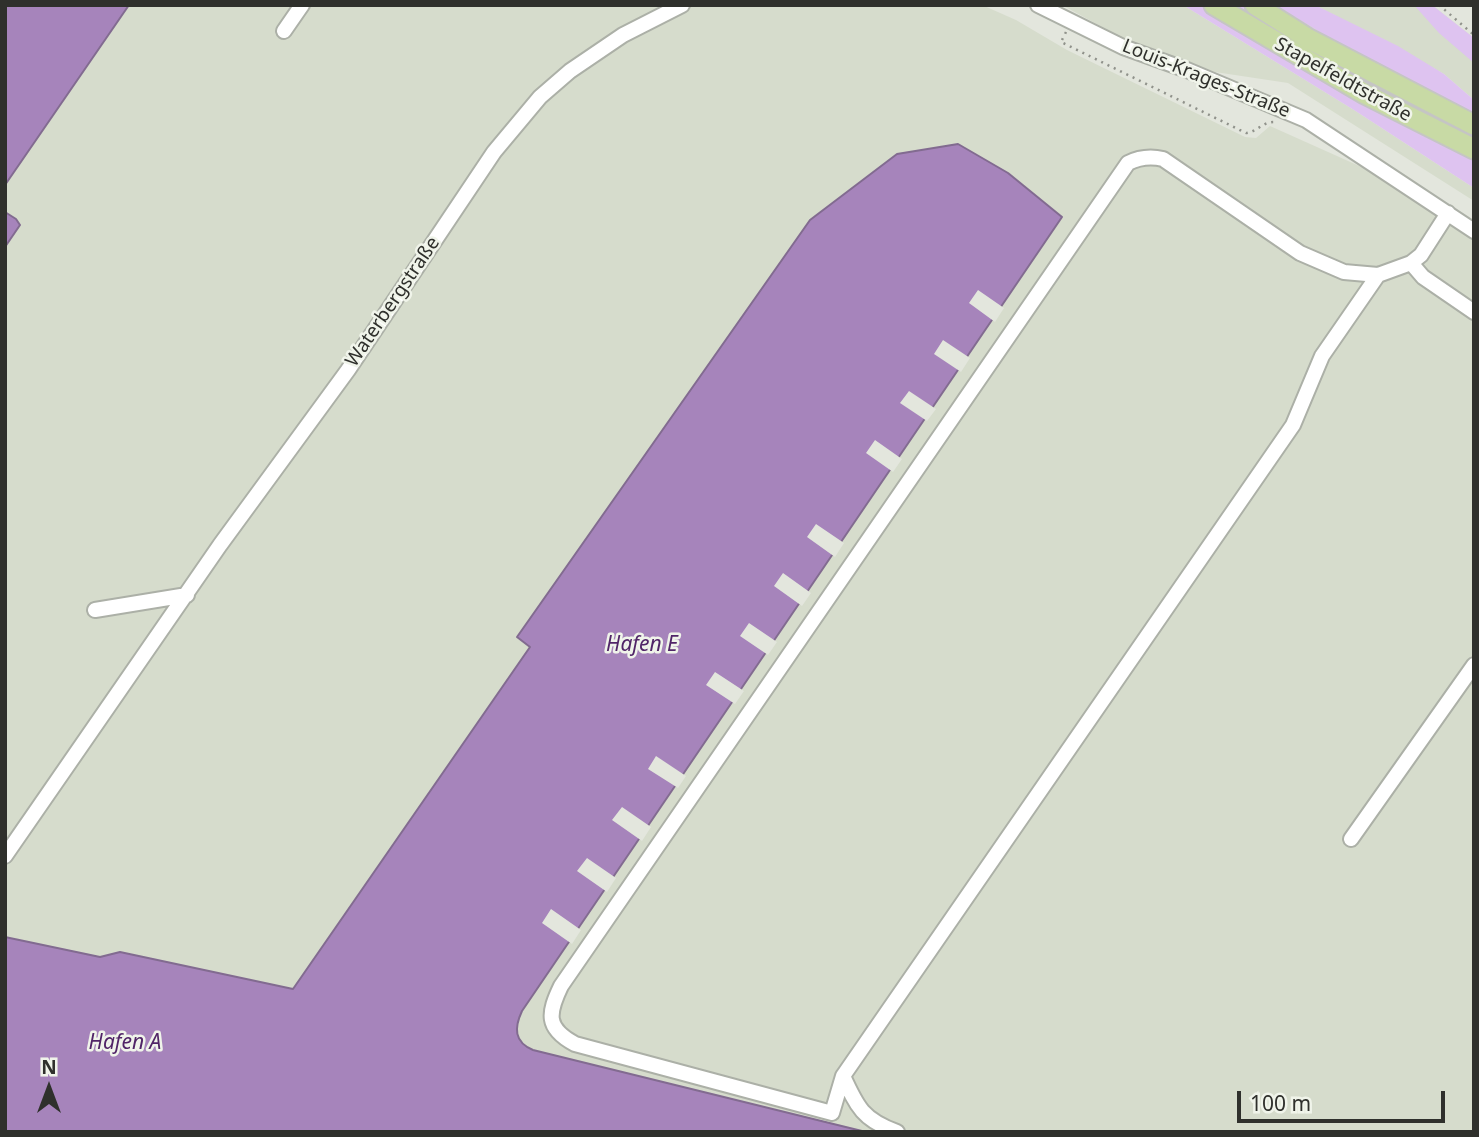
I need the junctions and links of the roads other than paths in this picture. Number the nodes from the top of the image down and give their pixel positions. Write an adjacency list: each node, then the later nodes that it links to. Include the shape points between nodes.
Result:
1 (302, 5): 6 (street)
2 (682, 5): 14 (street, Waterbergstraße, via 623,35 540,97 494,152 348,370)
3 (1038, 5): 9 (street, Louis-Krages-Straße, via 1123,47 1306,120)
4 (1214, 5): 8 (main road, Stapelfeldtstraße, via 1365,94)
5 (1255, 5): 7 (main road, Stapelfeldtstraße, via 1309,39)
6 (284, 31)
7 (1474, 125)
8 (1474, 149)
9 (1448, 213): 10 (street, Louis-Krages-Straße); 11 (street)
10 (1474, 231)
11 (1410, 263): 12 (street); 13 (street)
12 (1378, 275): 19 (street, via 1322,356 1293,425); 19 (street, via 1344,272 1300,253 1163,159 1138,158 1128,163 583,952 551,1007 556,1030 575,1044 832,1114)
13 (1474, 312)
14 (187, 595): 15 (street); 18 (street, Waterbergstraße)
15 (95, 610)
16 (1474, 665): 17 (street)
17 (1351, 839)
18 (5, 856)
19 (843, 1076): 20 (street, via 863,1114)
20 (897, 1132)

